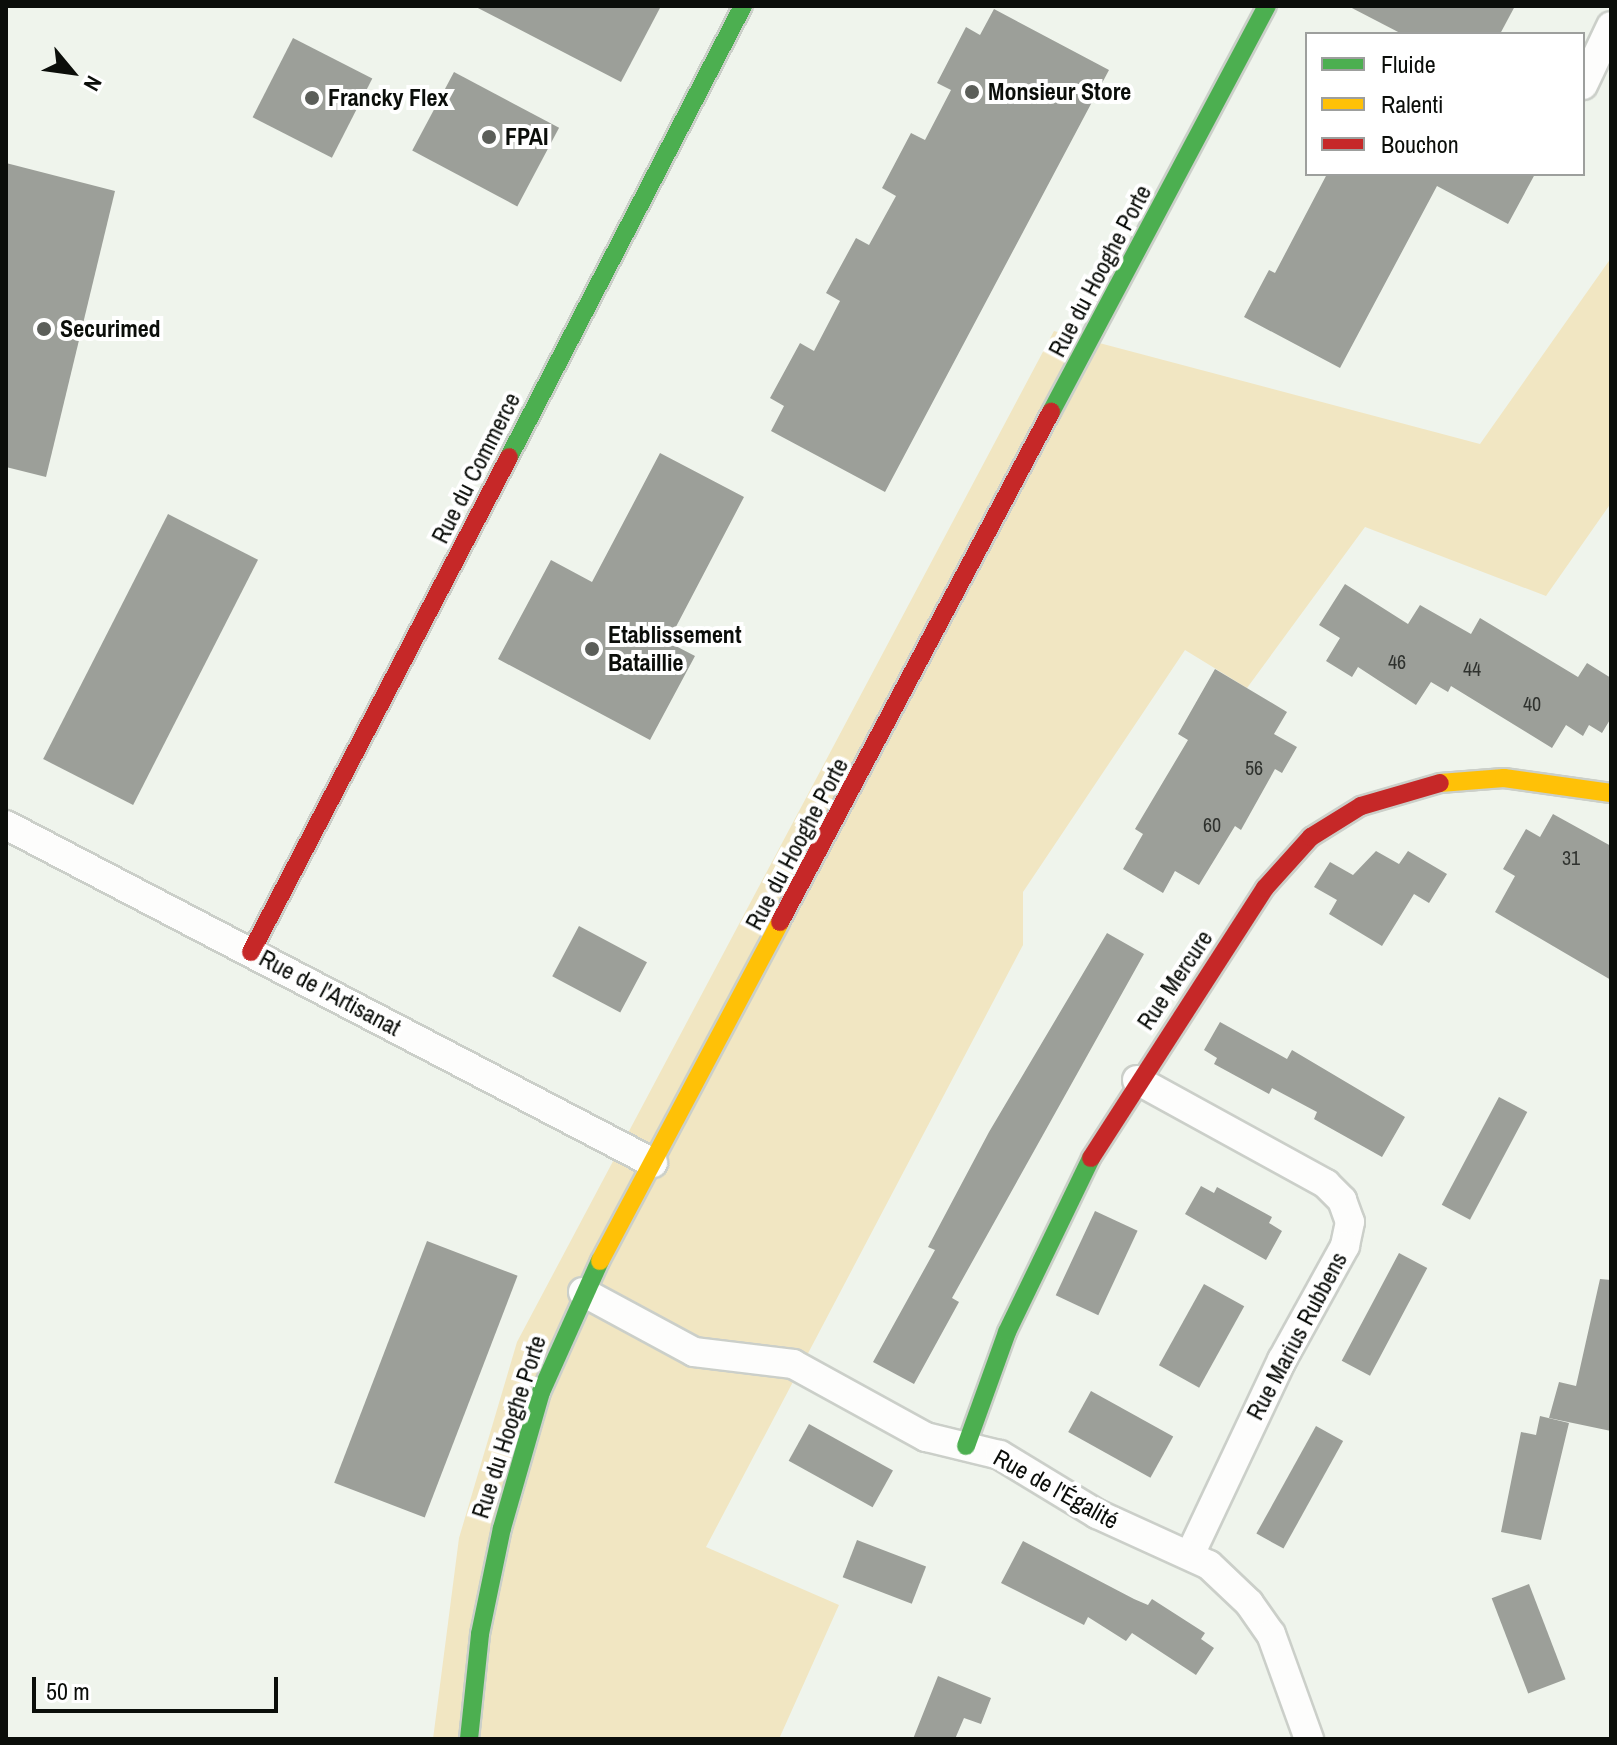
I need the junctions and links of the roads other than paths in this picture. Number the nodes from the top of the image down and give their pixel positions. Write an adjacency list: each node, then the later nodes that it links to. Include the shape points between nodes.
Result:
1 (743, 6): 7 (street, Rue du Commerce)
2 (1267, 6): 9 (street, Rue du Hooghe Porte)
3 (1611, 26): 4 (street)
4 (1585, 81)
5 (1609, 789): 8 (street, Rue Mercure, via 1504,778 1444,782 1381,798 1327,825 1265,888)
6 (6, 825): 7 (street, Rue de l'Artisanat)
7 (251, 952): 9 (street, Rue de l'Artisanat)
8 (1137, 1080): 11 (street, Rue Mercure, via 1068,1200 1027,1287); 12 (street, Rue Marius Rubbens, via 1326,1184 1342,1200 1350,1222 1345,1246 1282,1360)
9 (653, 1163): 10 (street, Rue du Hooghe Porte)
10 (583, 1292): 11 (street, Rue de l'Égalité, via 694,1352 793,1364 926,1437); 13 (street, Rue du Hooghe Porte, via 541,1392 502,1528 480,1634)
11 (966, 1446): 12 (street, Rue de l'Égalité, via 1000,1455 1088,1510)
12 (1190, 1555): 14 (street, Rue de l'Égalité, via 1223,1576 1266,1626 1287,1669)
13 (469, 1739)
14 (1309, 1739)

